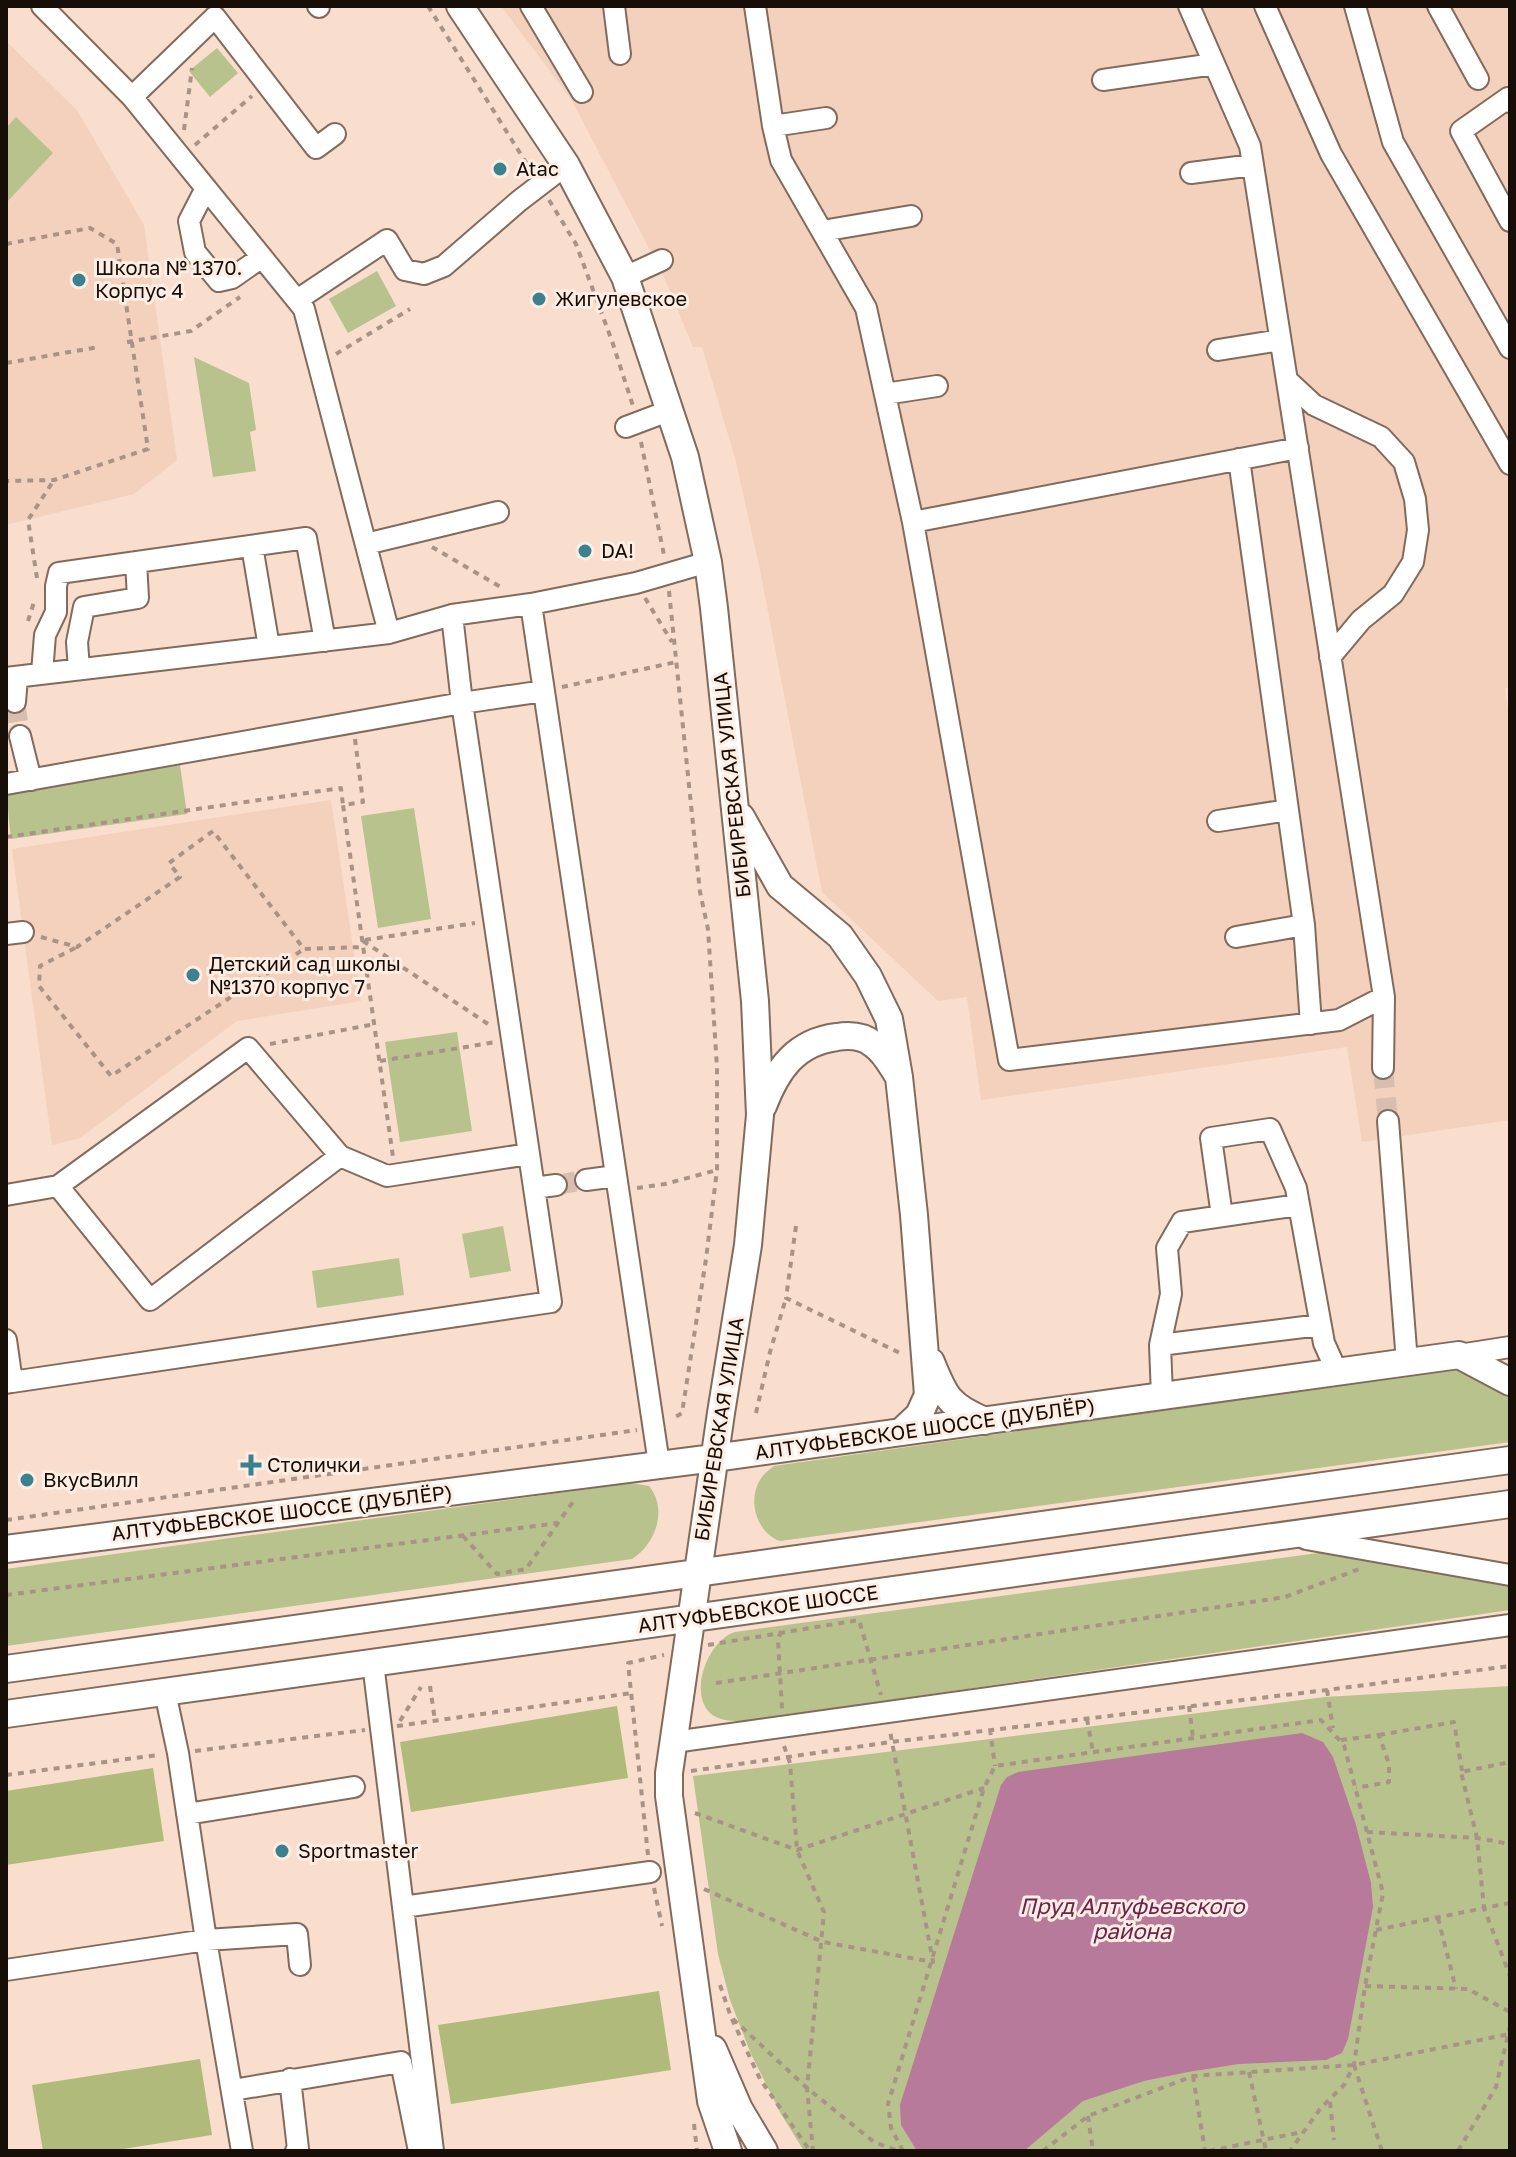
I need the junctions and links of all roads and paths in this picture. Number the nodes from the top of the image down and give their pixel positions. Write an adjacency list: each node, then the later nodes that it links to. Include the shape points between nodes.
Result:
1 (42, 6): 18 (street)
2 (428, 6): 27 (path)
3 (460, 6): 24 (main road, БИБИРЕВСКАЯ УЛИЦА)
4 (531, 6): 17 (street)
5 (614, 6): 12 (street)
6 (755, 6): 21 (street)
7 (1189, 6): 13 (street)
8 (1265, 6): 53 (street, via 1331,154)
9 (1355, 6): 42 (street, via 1393,142)
10 (1438, 6): 14 (street)
11 (196, 36): 16 (street, via 215,17); 18 (street); 23 (path)
12 (620, 54)
13 (1214, 64): 15 (street); 25 (street, via 1250,146)
14 (1478, 79)
15 (1103, 80)
16 (267, 84): 22 (street, via 316,148); 23 (path)
17 (582, 92)
18 (132, 97): 23 (street)
19 (1510, 102): 30 (street, via 1508,98 1461,131)
20 (826, 118): 21 (street)
21 (773, 126): 31 (street, via 781,160)
22 (335, 134)
23 (180, 157): 28 (street)
24 (566, 165): 27 (street); 36 (main road, БИБИРЕВСКАЯ УЛИЦА)
25 (1253, 165): 26 (street); 39 (street)
26 (1191, 173)
27 (540, 185): 37 (street, via 444,266 424,274 405,270 387,240); 50 (path, via 576,244 612,341)
28 (206, 188): 33 (street); 33 (street, via 189,221 195,252 219,281)
29 (911, 216): 31 (street)
30 (1510, 221)
31 (822, 231): 48 (street, via 866,308)
32 (6, 244): 40 (path, via 90,228 117,244)
33 (262, 257): 35 (street)
34 (662, 260): 36 (street)
35 (275, 274): 37 (street); 40 (path, via 191,331)
36 (625, 277): 49 (main road, БИБИРЕВСКАЯ УЛИЦА)
37 (297, 300): 45 (street, via 310,323)
38 (410, 309): 45 (path)
39 (1280, 340): 43 (street); 46 (street)
40 (129, 342): 54 (path, via 148,449)
41 (99, 347): 44 (path)
42 (1510, 348)
43 (1218, 350)
44 (6, 363)
45 (320, 364): 59 (street)
46 (1287, 380): 51 (street); 72 (street, via 1314,405 1381,437 1404,462 1415,499 1413,562 1393,594 1361,620)
47 (937, 386): 48 (street)
48 (885, 394): 57 (street)
49 (671, 410): 50 (street); 62 (main road, БИБИРЕВСКАЯ УЛИЦА)
50 (632, 424): 63 (path)
51 (1298, 448): 52 (street); 72 (street)
52 (1239, 459): 57 (street); 86 (street)
53 (1510, 464)
54 (54, 480): 55 (path); 67 (path, via 28,520 38,586)
55 (6, 481)
56 (498, 512): 58 (street)
57 (913, 522): 98 (street, via 1009,1060)
58 (409, 534): 59 (street); 65 (path)
59 (366, 544): 68 (street)
60 (252, 546): 61 (street); 69 (street, via 306,538); 71 (street)
61 (136, 562): 74 (street, via 138,598 84,607 77,642); 75 (street, via 59,573)
62 (708, 562): 63 (street); 85 (main road, БИБИРЕВСКАЯ УЛИЦА)
63 (667, 574): 64 (street); 70 (path)
64 (636, 583): 65 (street); 70 (path)
65 (531, 604): 66 (street); 77 (street)
66 (452, 615): 68 (street); 79 (street)
67 (26, 628)
68 (389, 633): 69 (street)
69 (325, 641): 71 (street)
70 (673, 645): 73 (path)
71 (269, 647): 74 (street)
72 (1330, 657): 96 (street)
73 (676, 662): 77 (path); 108 (path, via 708,929)
74 (79, 669): 75 (street)
75 (42, 673): 76 (street)
76 (12, 678): 78 (street)
77 (544, 691): 79 (street); 111 (street)
78 (15, 702)
79 (462, 703): 80 (street); 89 (street)
80 (353, 724): 82 (street); 84 (path, via 363,802)
81 (20, 736): 82 (street)
82 (31, 780): 83 (street)
83 (6, 784)
84 (343, 805): 88 (path, via 341,788); 93 (path)
85 (736, 807): 103 (main road, via 780,886 840,936 868,976 889,1019); 104 (main road, БИБИРЕВСКАЯ УЛИЦА)
86 (1288, 810): 87 (street); 90 (street)
87 (1218, 821)
88 (6, 837)
89 (494, 920): 93 (path); 99 (street)
90 (1304, 925): 92 (street); 98 (street)
91 (14, 933): 94 (path)
92 (1236, 937)
93 (363, 944): 95 (path); 97 (path); 99 (path)
94 (77, 947): 95 (path, via 180,877 169,863 213,831); 95 (path, via 40,966 39,986 111,1076)
95 (304, 949)
96 (1384, 997): 98 (street, via 1339,1020); 102 (street)
97 (375, 1024): 100 (path); 101 (path)
98 (1311, 1024)
99 (512, 1040): 101 (path); 106 (street)
100 (248, 1048): 107 (street); 113 (street)
101 (380, 1061): 109 (path)
102 (1383, 1068)
103 (899, 1077): 104 (main road, via 871,1042 857,1036 823,1039 788,1061 772,1083); 124 (main road)
104 (760, 1115): 135 (main road, БИБИРЕВСКАЯ УЛИЦА, via 748,1245)
105 (1388, 1121): 126 (street)
106 (529, 1154): 109 (street); 114 (street)
107 (340, 1156): 109 (street); 113 (street, via 150,1300)
108 (717, 1170): 111 (path, via 665,1184); 133 (path, via 682,1413)
109 (396, 1175)
110 (586, 1180): 111 (street)
111 (618, 1183): 133 (street)
112 (556, 1185): 114 (street)
113 (58, 1186): 115 (street)
114 (534, 1188): 129 (street, via 551,1302)
115 (6, 1195)
116 (1299, 1205): 117 (street); 117 (street, via 1270,1129 1211,1138); 120 (street)
117 (1222, 1216): 122 (street, via 1182,1222 1167,1248 1171,1294)
118 (796, 1226): 119 (path)
119 (786, 1298): 124 (path); 131 (path)
120 (1320, 1325): 122 (street); 127 (street)
121 (6, 1340): 129 (street)
122 (1160, 1345): 130 (street)
123 (1510, 1347): 125 (street, АЛТУФЬЕВСКОЕ ШОССЕ (ДУБЛЁР))
124 (914, 1353): 132 (main road, via 961,1411); 134 (main road, via 928,1395 919,1415)
125 (1459, 1355): 126 (main road, АЛТУФЬЕВСКОЕ ШОССЕ (ДУБЛЁР)); 128 (main road)
126 (1407, 1362): 127 (main road, АЛТУФЬЕВСКОЕ ШОССЕ (ДУБЛЁР))
127 (1337, 1372): 130 (main road, АЛТУФЬЕВСКОЕ ШОССЕ (ДУБЛЁР))
128 (1510, 1382)
129 (9, 1383)
130 (1162, 1396): 132 (main road, АЛТУФЬЕВСКОЕ ШОССЕ (ДУБЛЁР))
131 (756, 1413)
132 (985, 1421): 134 (main road, АЛТУФЬЕВСКОЕ ШОССЕ (ДУБЛЁР))
133 (654, 1428): 137 (street); 140 (path)
134 (902, 1431): 135 (main road, АЛТУФЬЕВСКОЕ ШОССЕ (ДУБЛЁР))
135 (714, 1458): 137 (main road, АЛТУФЬЕВСКОЕ ШОССЕ (ДУБЛЁР)); 148 (main road, БИБИРЕВСКАЯ УЛИЦА)
136 (1510, 1460): 148 (main road)
137 (659, 1464): 144 (main road, АЛТУФЬЕВСКОЕ ШОССЕ (ДУБЛЁР))
138 (578, 1495): 141 (path)
139 (1510, 1504): 143 (main road, АЛТУФЬЕВСКОЕ ШОССЕ)
140 (6, 1520)
141 (558, 1523): 142 (path); 142 (path, via 526,1569 497,1574)
142 (463, 1536): 150 (path)
143 (1270, 1538): 147 (street, via 1339,1543); 151 (main road, АЛТУФЬЕВСКОЕ ШОССЕ)
144 (6, 1549)
145 (1510, 1564): 147 (street)
146 (1366, 1567): 153 (path, via 1285,1597)
147 (1472, 1568): 149 (street)
148 (698, 1572): 151 (main road, БИБИРЕВСКАЯ УЛИЦА); 157 (main road)
149 (1510, 1575)
150 (6, 1595)
151 (691, 1619): 154 (main road, АЛТУФЬЕВСКОЕ ШОССЕ); 177 (main road, БИБИРЕВСКАЯ УЛИЦА)
152 (1510, 1625): 166 (street)
153 (871, 1660): 158 (path); 158 (path, via 859,1620 781,1631); 166 (path)
154 (373, 1663): 163 (main road, АЛТУФЬЕВСКОЕ ШОССЕ); 171 (street)
155 (628, 1663): 164 (path)
156 (1510, 1666): 162 (path)
157 (6, 1669)
158 (779, 1674): 159 (path); 170 (path)
159 (716, 1683)
160 (430, 1686): 169 (path)
161 (421, 1687): 169 (path, via 397,1726)
162 (1327, 1690): 165 (path); 173 (path)
163 (165, 1692): 167 (main road, АЛТУФЬЕВСКОЕ ШОССЕ); 180 (street)
164 (632, 1693): 169 (path); 197 (path)
165 (1189, 1706): 168 (path); 175 (path)
166 (887, 1712): 170 (street); 178 (path)
167 (6, 1714)
168 (1086, 1718): 172 (path); 179 (path)
169 (435, 1721)
170 (783, 1727): 177 (street); 181 (path)
171 (381, 1728): 180 (path); 200 (street)
172 (990, 1729): 178 (path); 183 (path)
173 (1333, 1730): 175 (path, via 1321,1720); 176 (path)
174 (1379, 1735): 176 (path); 184 (path, via 1454,1722); 189 (path, via 1389,1782)
175 (1193, 1738): 179 (path)
176 (1341, 1740): 189 (path)
177 (674, 1742): 210 (main road, БИБИРЕВСКАЯ УЛИЦА, via 669,1796)
178 (891, 1742): 181 (path); 190 (path)
179 (1093, 1752): 183 (path)
180 (178, 1753): 186 (path); 191 (street)
181 (787, 1757): 185 (path); 196 (path)
182 (1510, 1762): 184 (path)
183 (995, 1766): 188 (path)
184 (1462, 1771): 194 (path)
185 (686, 1772)
186 (6, 1775)
187 (354, 1787): 191 (street)
188 (984, 1788): 190 (path); 206 (path)
189 (1356, 1788): 193 (path)
190 (905, 1813): 196 (path); 206 (path)
191 (187, 1814): 204 (street)
192 (695, 1827): 196 (path, via 692,1812)
193 (1367, 1832): 194 (path); 203 (path, via 1383,1893)
194 (1477, 1838): 195 (path); 201 (path)
195 (1510, 1844)
196 (797, 1850): 205 (path, via 824,1912)
197 (650, 1872): 200 (street)
198 (1510, 1903): 201 (path)
199 (706, 1904): 205 (path, via 704,1889)
200 (403, 1907): 233 (street)
201 (1484, 1908): 202 (path); 209 (path)
202 (1438, 1917): 203 (path); 212 (path)
203 (1376, 1930): 211 (path)
204 (206, 1940): 207 (street, via 297,1934); 208 (street); 222 (street)
205 (823, 1942): 206 (path); 221 (path)
206 (933, 1962): 239 (path, via 888,2104)
207 (300, 1965)
208 (6, 1970)
209 (1510, 1976)
210 (706, 1978): 214 (path); 223 (main road); 236 (main road, via 716,2060)
211 (1365, 1986): 212 (path); 217 (path)
212 (1456, 1989): 213 (path, via 1468,1989)
213 (1510, 2012)
214 (731, 2017): 221 (path); 237 (path, via 760,2079)
215 (1510, 2026): 216 (path)
216 (1510, 2034): 217 (path); 246 (path, via 1496,2087)
217 (1354, 2065): 218 (path); 224 (path); 245 (path)
218 (1249, 2072): 219 (path); 227 (path)
219 (1193, 2076): 225 (path); 242 (path)
220 (290, 2079): 222 (street); 231 (street); 232 (street, via 401,2062)
221 (807, 2088): 229 (path); 237 (path)
222 (233, 2090): 230 (street)
223 (711, 2101): 234 (street); 235 (main road)
224 (1330, 2102): 226 (path); 228 (path)
225 (1088, 2116): 240 (path); 241 (path)
226 (1302, 2132): 227 (path); 244 (path)
227 (1264, 2140): 242 (path); 243 (path)
228 (1334, 2140)
229 (874, 2142): 238 (path); 239 (path)
230 (242, 2151)
231 (296, 2151)
232 (419, 2151)
233 (433, 2151)
234 (713, 2151)
235 (728, 2151)
236 (764, 2151)
237 (812, 2151)
238 (874, 2151)
239 (901, 2151)
240 (1043, 2151)
241 (1093, 2151)
242 (1207, 2151)
243 (1266, 2151)
244 (1290, 2151)
245 (1382, 2151)
246 (1458, 2151)

